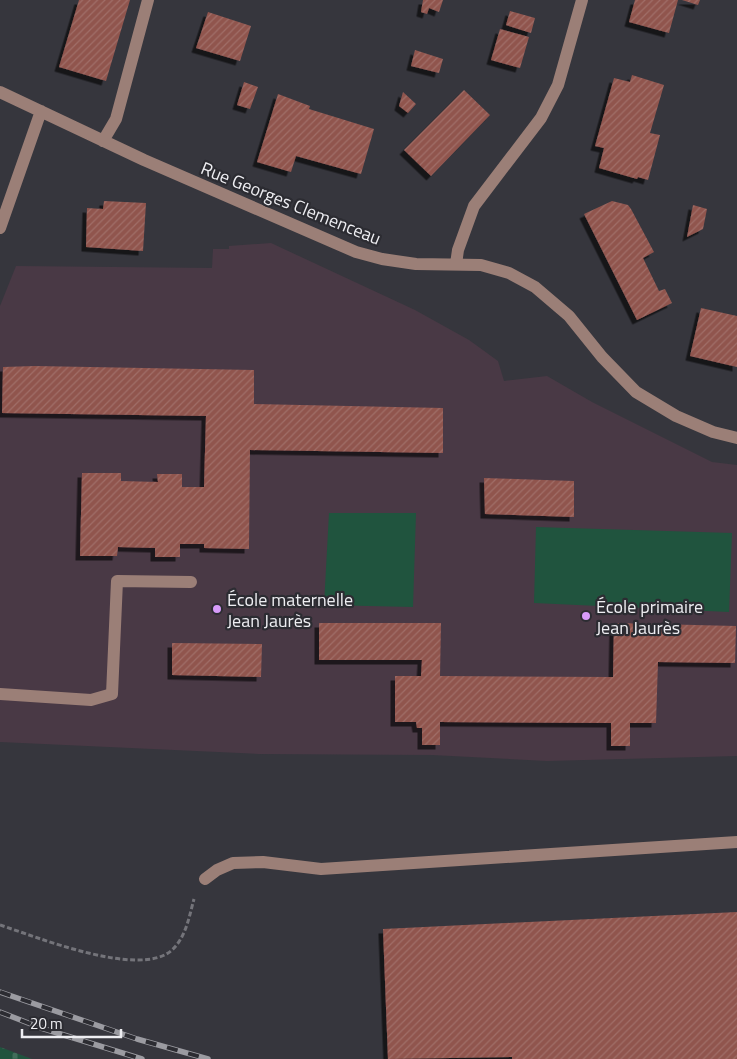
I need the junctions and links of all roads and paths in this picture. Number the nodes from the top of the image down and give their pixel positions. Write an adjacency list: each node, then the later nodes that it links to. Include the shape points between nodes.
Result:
1 (148, 0): 5 (street, via 116,120)
2 (582, 0): 7 (street, via 558,85 541,118 474,206)
3 (0, 92): 4 (street, Rue Georges Clemenceau)
4 (41, 111): 5 (street, Rue Georges Clemenceau); 6 (street)
5 (103, 141): 7 (street, Rue Georges Clemenceau, via 356,252 416,264)
6 (0, 228)
7 (456, 264): 8 (street, Rue Georges Clemenceau, via 494,268 535,287 569,316 636,392 676,416)
8 (737, 438)
9 (191, 582): 10 (street, via 117,581 112,694 91,700)
10 (0, 694)
11 (737, 842): 12 (street, via 321,869 263,862 233,863)
12 (205, 879): 13 (path, via 196,894 184,935 161,958 140,961 109,958)
13 (0, 925)

